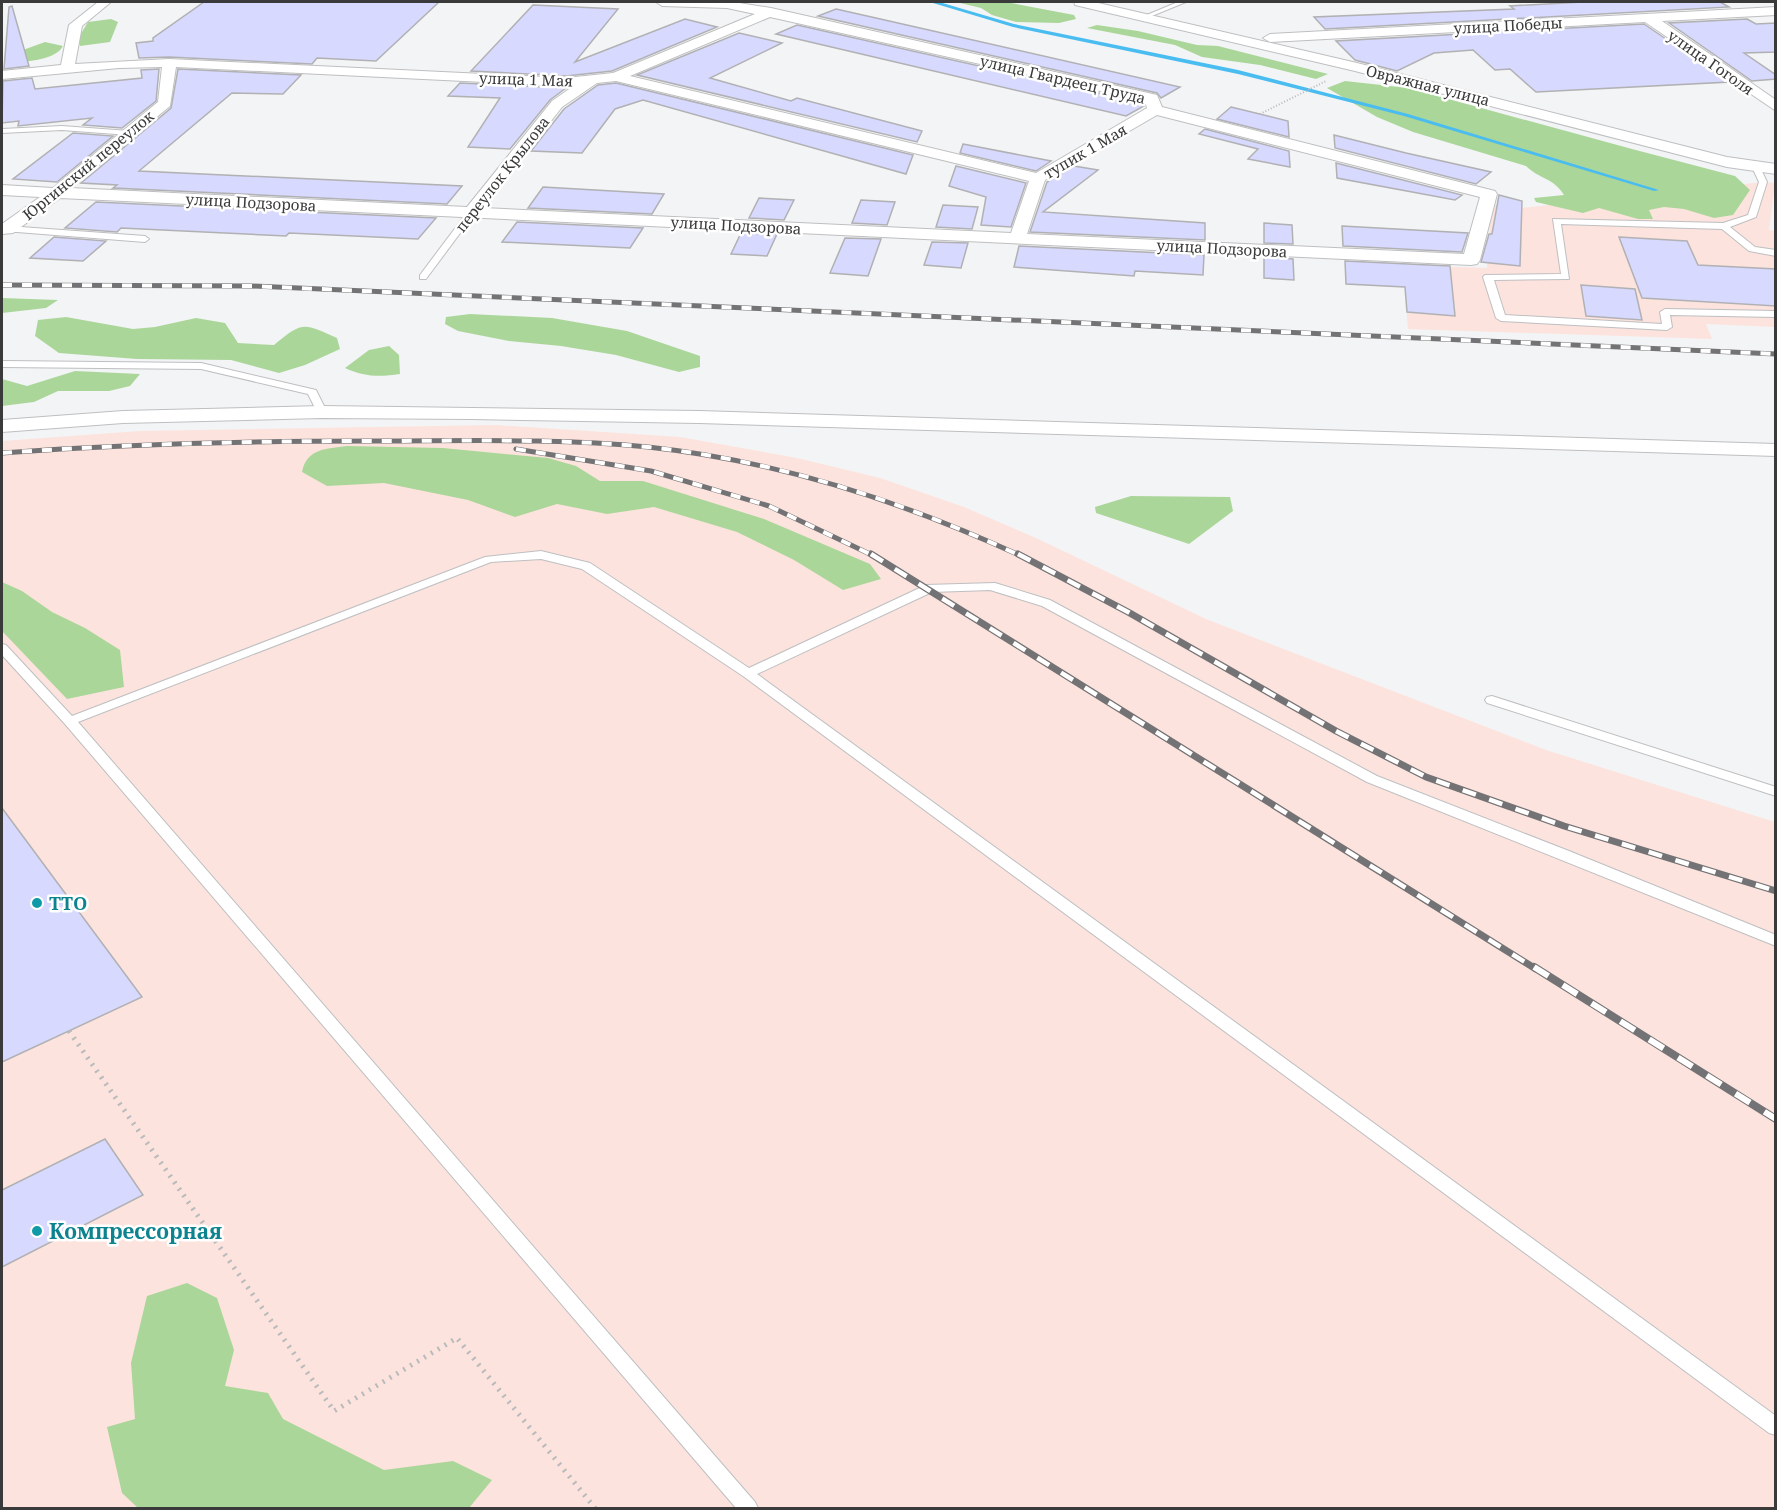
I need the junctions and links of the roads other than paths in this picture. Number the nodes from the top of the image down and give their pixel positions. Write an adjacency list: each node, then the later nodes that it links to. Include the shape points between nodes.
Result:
1 (105, 2): 12 (street, via 76,25)
2 (662, 2): 7 (street, улица Гвардеец Труда, via 727,4)
3 (787, 2): 7 (street)
4 (1080, 2): 8 (street, Овражная улица)
5 (1183, 2): 8 (lane)
6 (1776, 11): 9 (street, улица Победы)
7 (768, 13): 14 (street); 17 (street, улица Гвардеец Труда, via 1152,98)
8 (1145, 17): 10 (street, Овражная улица)
9 (1647, 17): 10 (street, улица Победы); 16 (street, улица Гоголя)
10 (1240, 40): 20 (street, Овражная улица)
11 (169, 63): 12 (street, улица 1 Мая); 15 (street, улица 1 Мая); 19 (street, Юргинский переулок, via 165,103)
12 (67, 69): 13 (street, улица 1 Мая)
13 (2, 75)
14 (616, 77): 15 (street, улица 1 Мая); 22 (street, улица 1 Мая)
15 (592, 81): 25 (street, переулок Крылова, via 557,104)
16 (1776, 107)
17 (1155, 110): 22 (street, тупик 1 Мая); 31 (street, улица Гвардеец Труда, via 1489,194)
18 (2, 131): 19 (lane, via 62,128)
19 (129, 133): 24 (street, Юргинский переулок)
20 (1756, 167): 21 (street, Овражная улица); 26 (lane, via 1763,182 1752,217)
21 (1776, 169)
22 (1038, 178): 28 (street, тупик 1 Мая)
23 (2, 190): 24 (street, улица Подзорова)
24 (57, 192): 25 (street, улица Подзорова); 27 (street, Юргинский переулок)
25 (471, 213): 28 (street, улица Подзорова); 32 (lane, переулок Крылова)
26 (1724, 226): 30 (lane, via 1752,249); 33 (lane, via 1556,221 1566,277 1488,277 1501,318 1667,327 1665,312)
27 (4, 229): 29 (lane)
28 (1018, 237): 31 (street, улица Подзорова)
29 (145, 239)
30 (1776, 252)
31 (1471, 260)
32 (423, 277)
33 (1776, 314)
34 (2, 364): 35 (lane, via 201,366 312,392)
35 (322, 412): 36 (street, via 123,417); 37 (street, via 699,417)
36 (2, 426)
37 (1776, 450)
38 (2, 648): 41 (lane)
39 (748, 673): 41 (lane, via 586,566 541,555 489,560); 43 (lane, via 930,588 991,586 1046,603 1372,779); 44 (lane)
40 (1492, 700): 42 (lane)
41 (70, 721): 45 (lane)
42 (1776, 792)
43 (1776, 941)
44 (1776, 1427)
45 (748, 1509)

